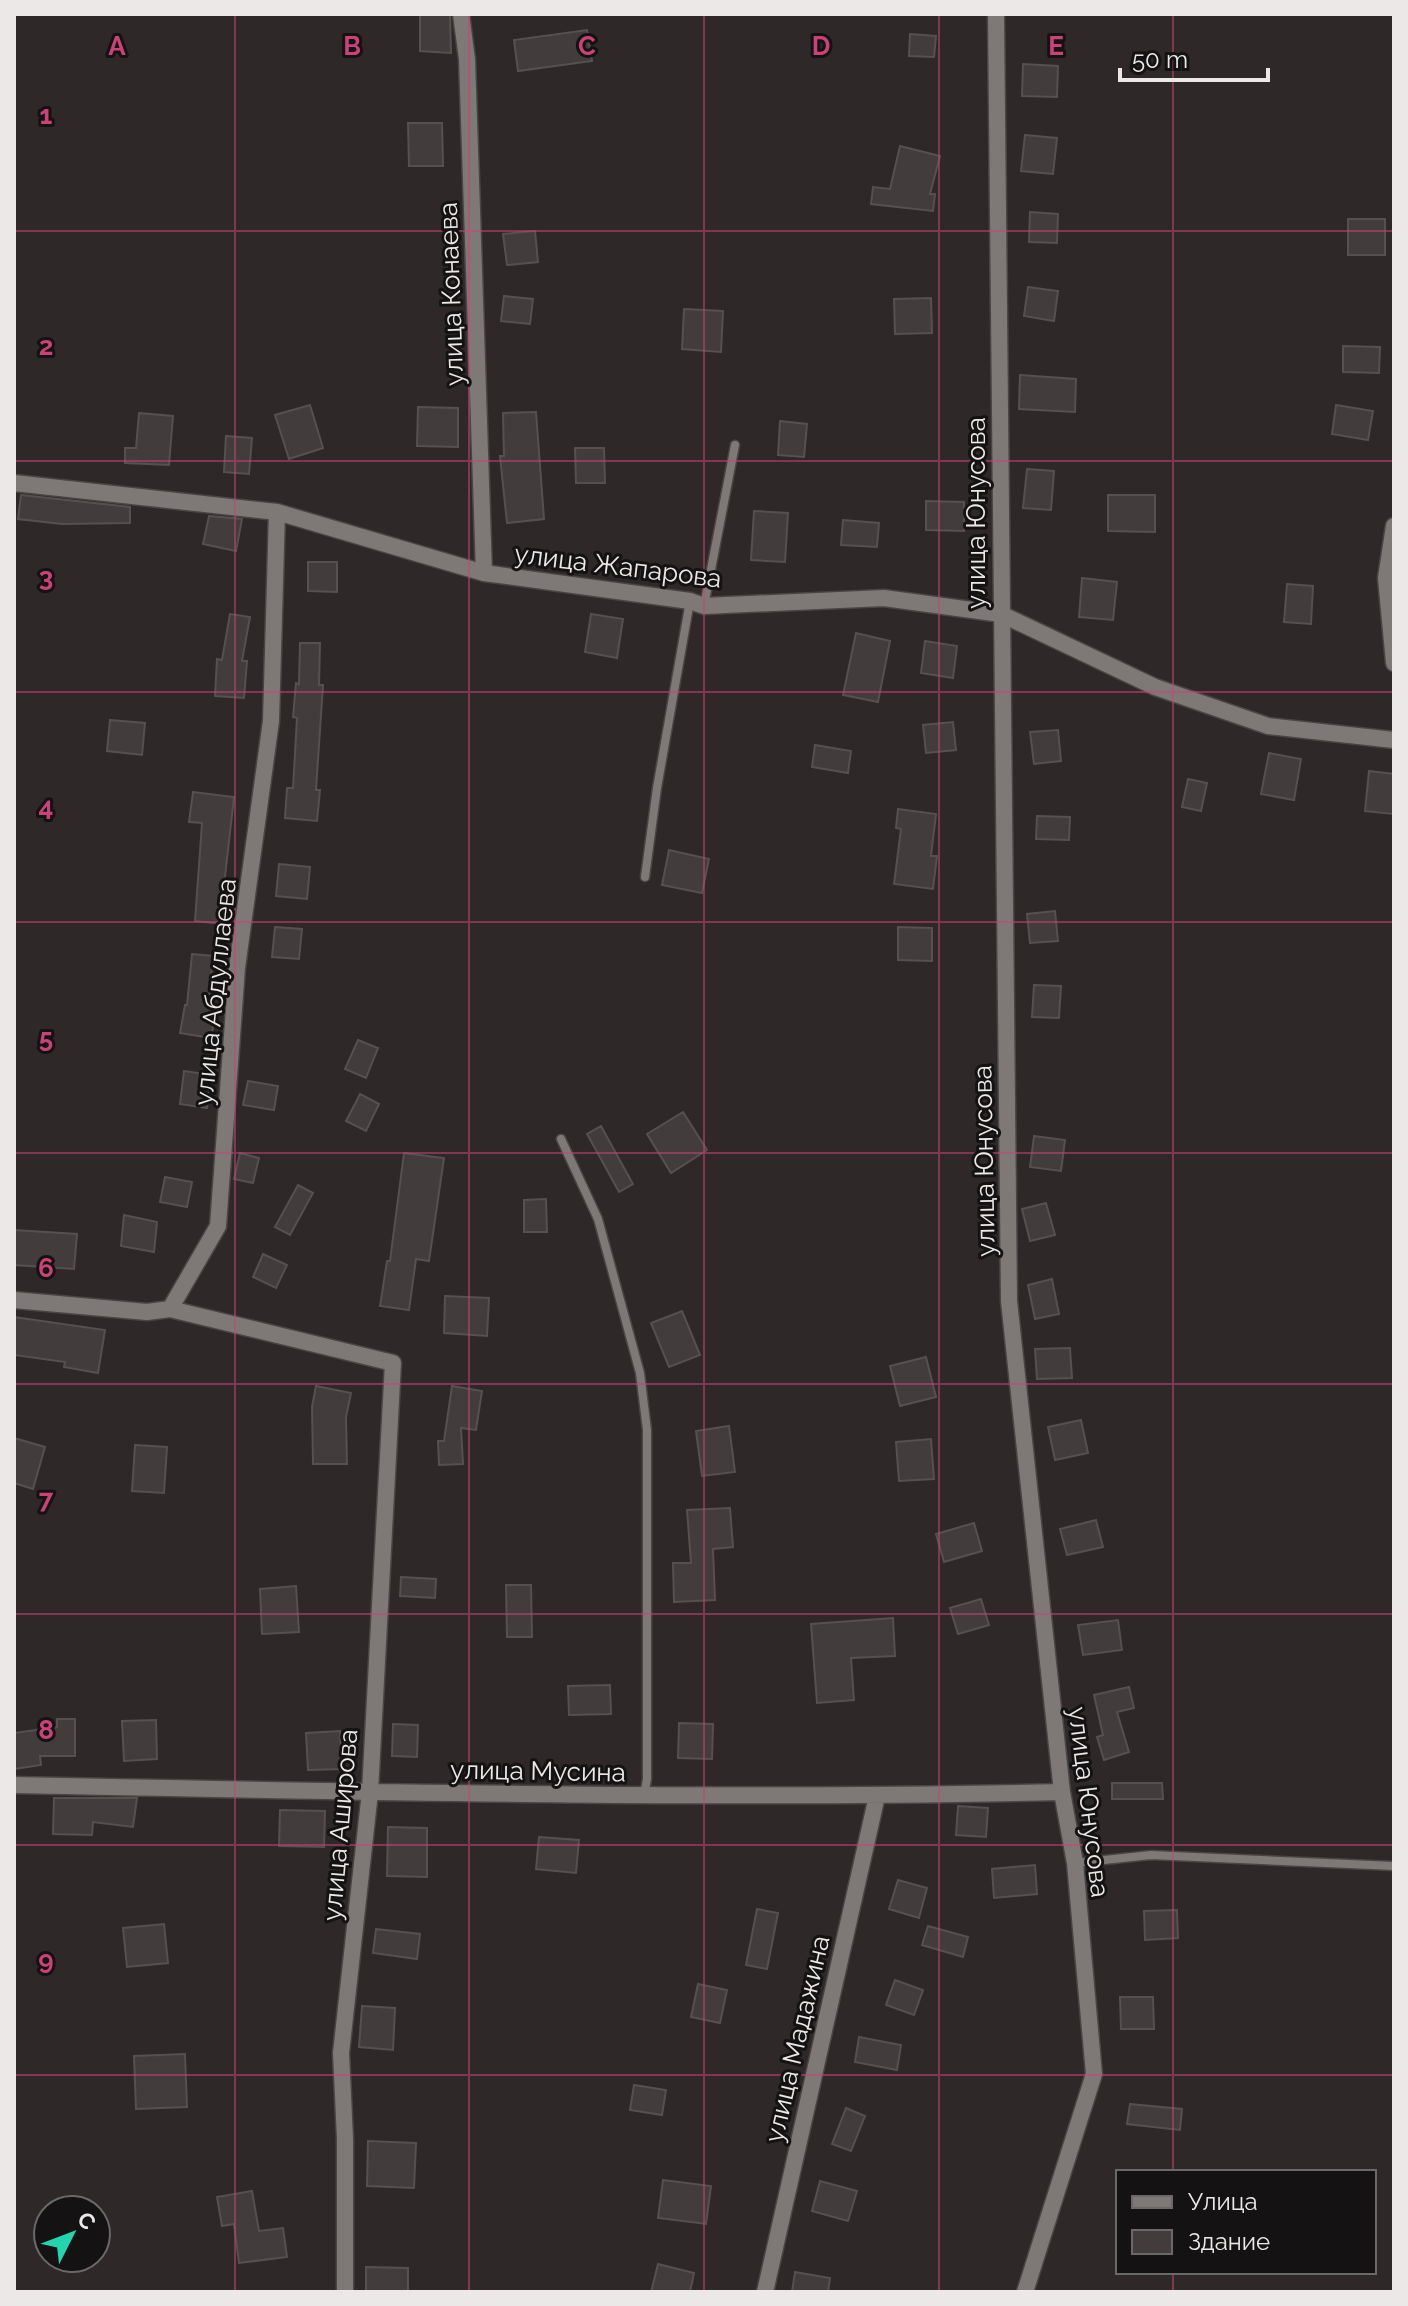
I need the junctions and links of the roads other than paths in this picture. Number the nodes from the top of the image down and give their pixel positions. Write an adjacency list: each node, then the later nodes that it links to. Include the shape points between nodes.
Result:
1 (461, 14): 7 (street, улица Конаева, via 467,59)
2 (996, 14): 9 (street, улица Юнусова)
3 (735, 445): 8 (lane)
4 (14, 483): 5 (street, улица Жапарова)
5 (277, 512): 7 (street, улица Жапарова); 15 (street, улица Абдуллаева, via 271,721 237,968 218,1226)
6 (1394, 526): 10 (street, via 1386,578)
7 (484, 573): 8 (street, улица Жапарова)
8 (697, 604): 9 (street, улица Жапарова, via 884,598); 12 (lane, via 657,788)
9 (1001, 614): 11 (street, улица Жапарова, via 1155,687 1268,726); 18 (street, улица Юнусова, via 1009,1301)
10 (1394, 663)
11 (1394, 740)
12 (645, 877)
13 (561, 1139): 19 (lane, via 598,1219 640,1373 647,1430)
14 (14, 1300): 15 (street, via 147,1312)
15 (170, 1309): 17 (street, улица Аширова, via 393,1363)
16 (14, 1785): 17 (street, улица Мусина)
17 (370, 1792): 19 (street, улица Мусина); 23 (street, улица Аширова, via 341,2053)
18 (1062, 1792): 20 (street, улица Мусина); 21 (street, улица Юнусова)
19 (644, 1796): 20 (street, улица Мусина)
20 (877, 1796): 24 (street, улица Мадажина)
21 (1075, 1863): 22 (lane, via 1151,1855); 25 (street, улица Юнусова, via 1094,2074)
22 (1394, 1866)
23 (345, 2292)
24 (765, 2292)
25 (1025, 2292)

